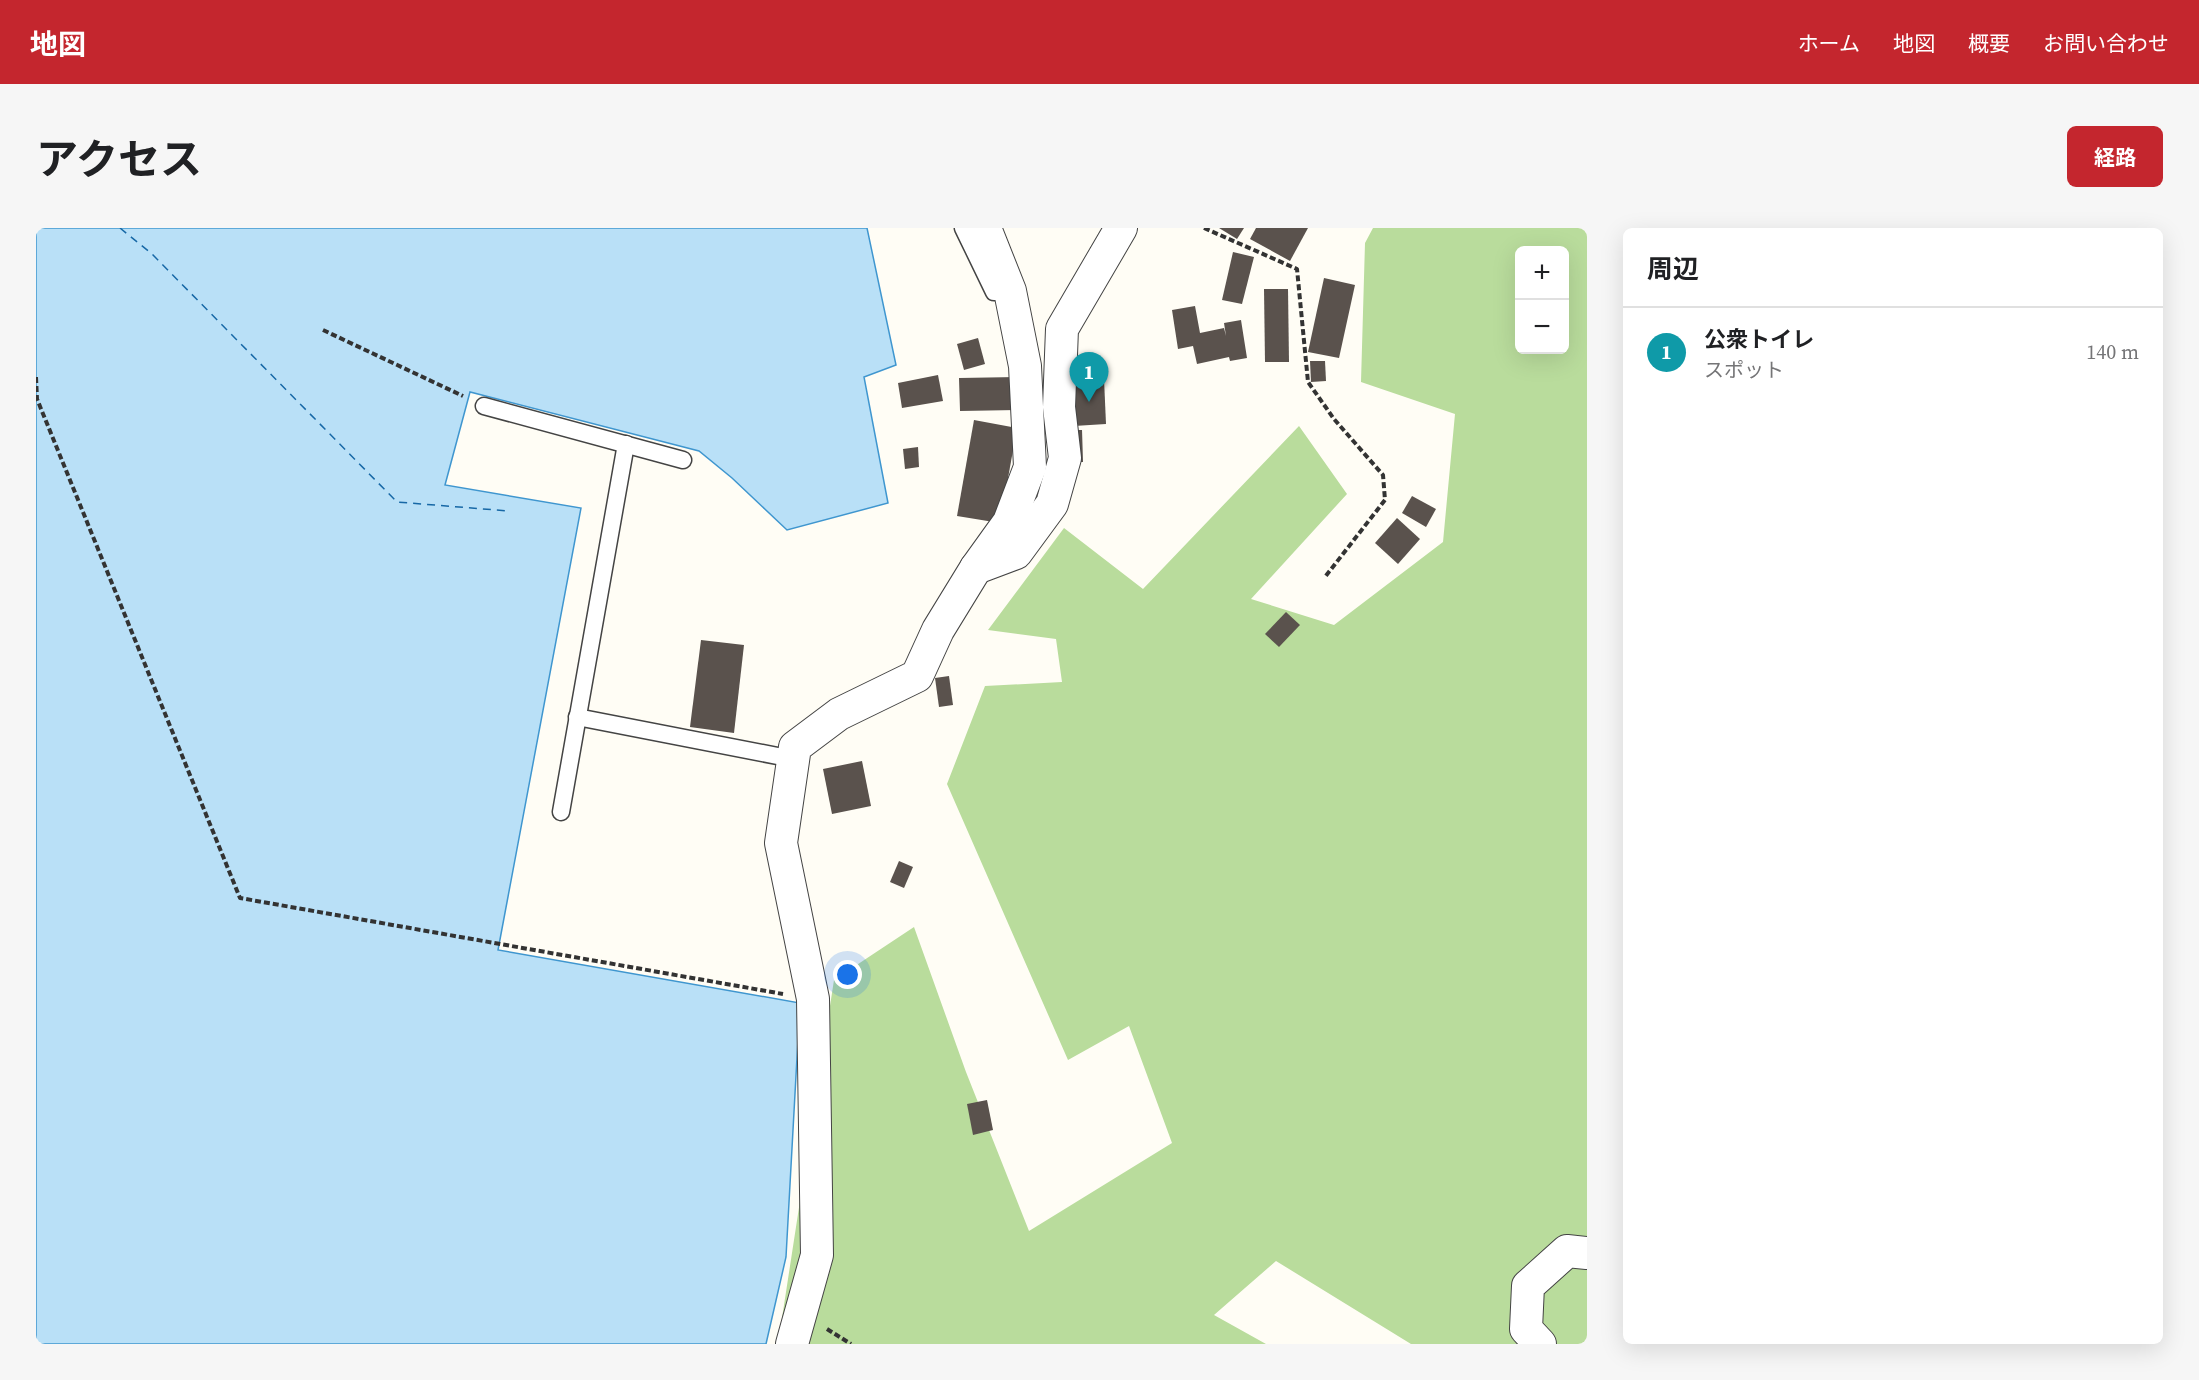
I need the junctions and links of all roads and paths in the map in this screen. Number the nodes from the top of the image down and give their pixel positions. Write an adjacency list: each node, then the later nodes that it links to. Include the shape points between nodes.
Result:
1 (963, 228): 5 (lane, via 994,292)
2 (985, 228): 5 (street)
3 (1121, 228): 11 (street, via 1062,329 1059,407 1065,458 1052,504 1016,553)
4 (1204, 228): 12 (path, via 1298,269 1308,382 1383,475 1385,500)
5 (1010, 291): 11 (street, via 1025,366 1030,467 1009,522)
6 (323, 330): 8 (path)
7 (36, 377): 16 (path, via 37,399 240,898)
8 (484, 406): 9 (lane)
9 (626, 444): 10 (lane); 13 (lane)
10 (683, 460)
11 (976, 568): 14 (street, via 938,630 917,676 839,714 795,747)
12 (1325, 577)
13 (578, 717): 14 (lane); 15 (lane)
14 (794, 759): 16 (street, via 781,843)
15 (561, 812)
16 (813, 999): 18 (street, via 817,1256)
17 (1587, 1253): 19 (street, via 1567,1251 1528,1286 1526,1329)
18 (792, 1344)
19 (1540, 1344)

